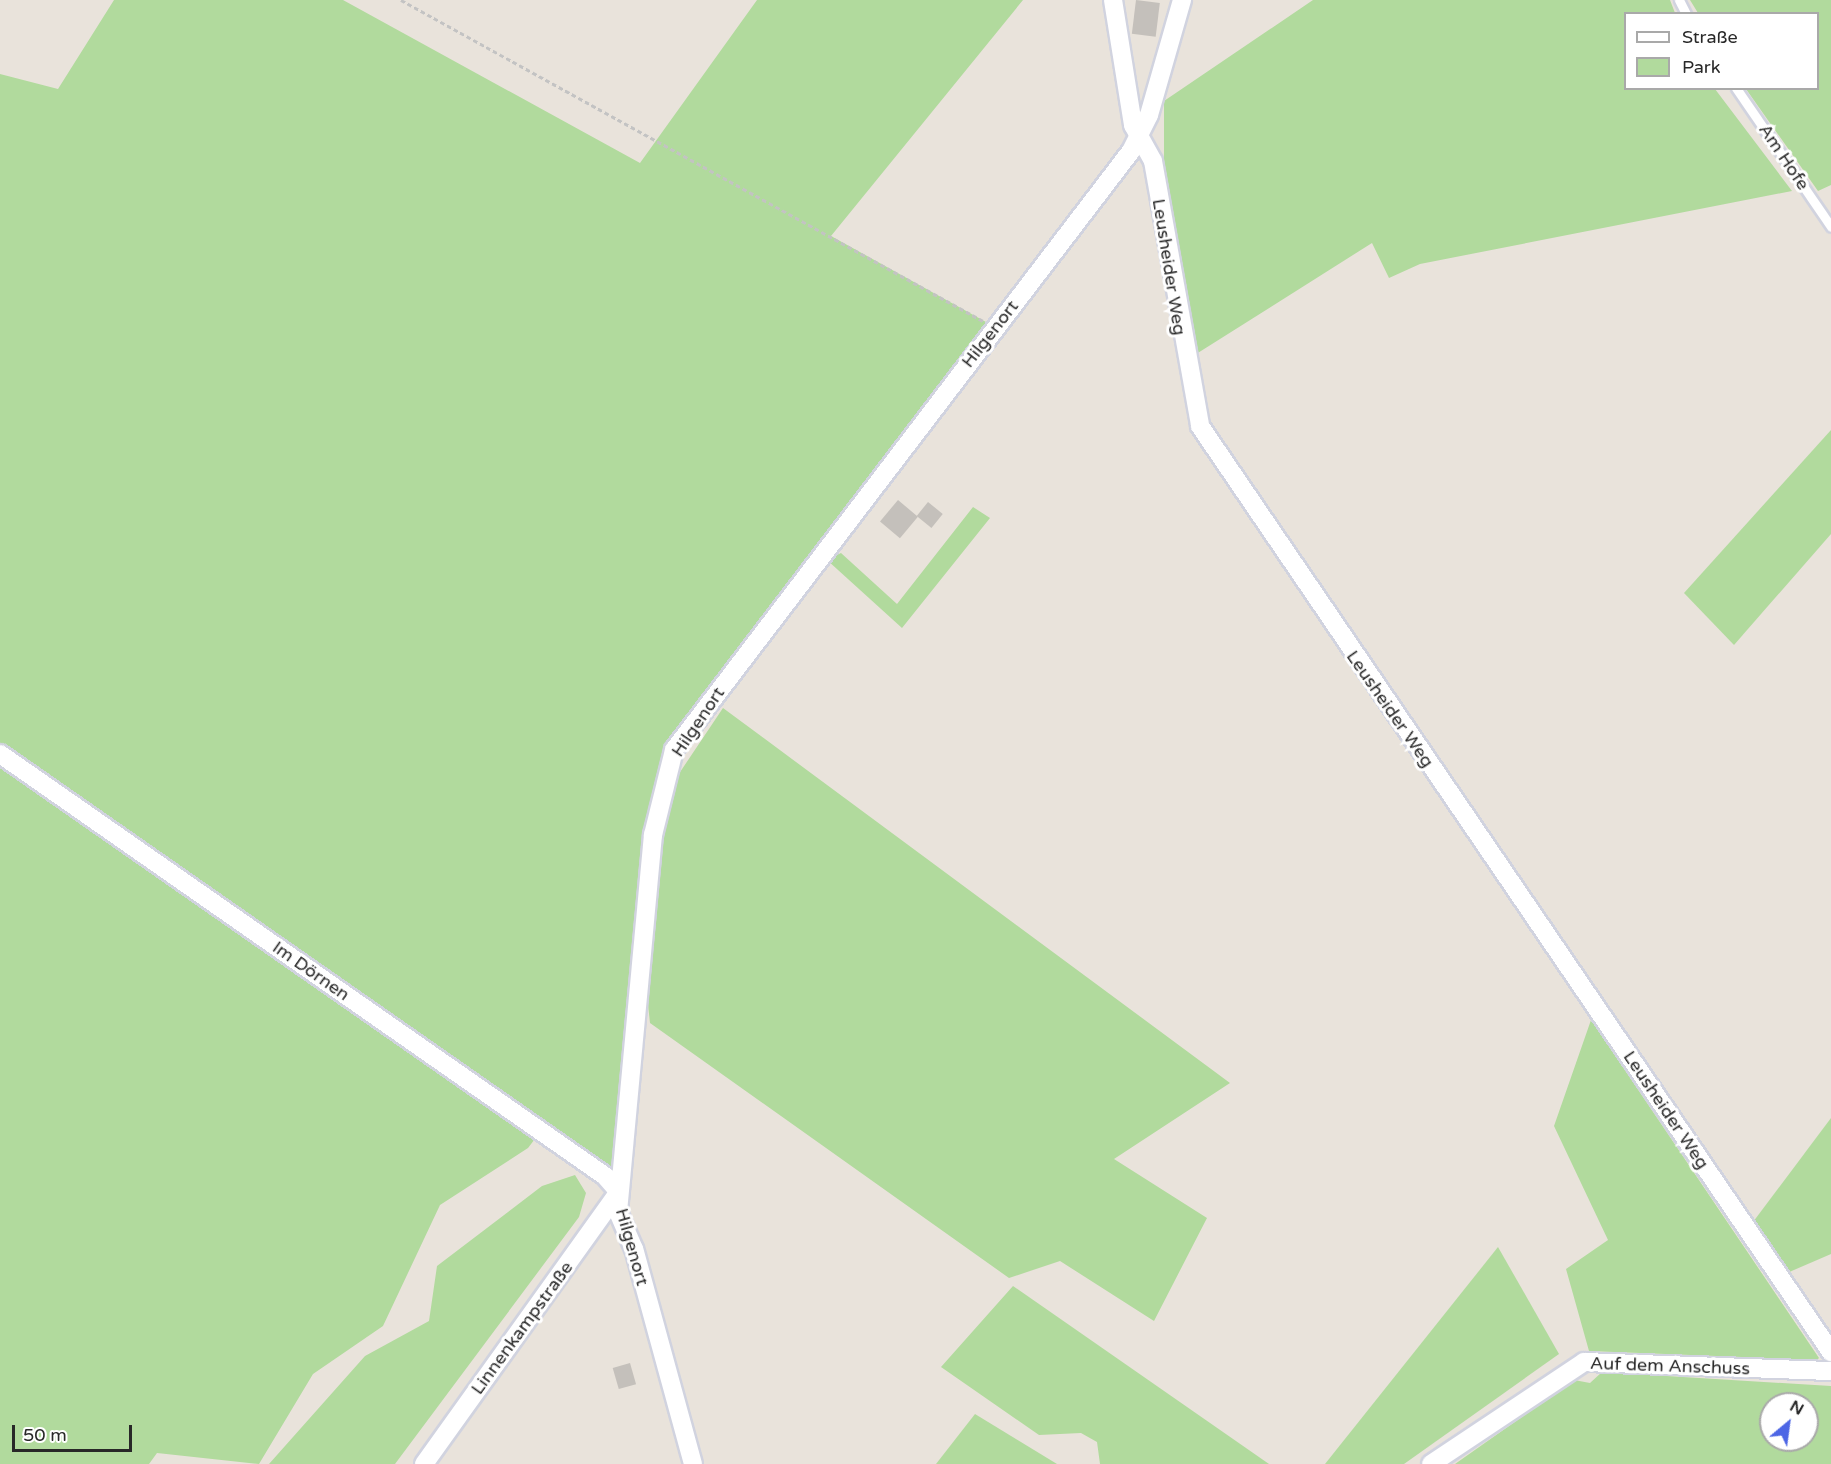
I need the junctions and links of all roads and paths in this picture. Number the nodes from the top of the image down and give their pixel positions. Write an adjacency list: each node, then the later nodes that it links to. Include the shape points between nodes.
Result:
1 (401, 0): 7 (path)
2 (1113, 0): 5 (street, Leusheider Weg)
3 (1182, 0): 5 (street)
4 (1737, 90): 6 (lane, Am Hofe)
5 (1138, 141): 7 (street, Hilgenort); 10 (street, Leusheider Weg, via 1153,161 1190,393 1213,451)
6 (1831, 227)
7 (995, 327): 9 (street, Hilgenort, via 674,750 653,835)
8 (0, 754): 9 (street, Im Dörnen, via 605,1176)
9 (620, 1192): 12 (street, Linnenkampstraße); 13 (street, Hilgenort, via 618,1212 634,1249)
10 (1831, 1352)
11 (1831, 1371): 14 (street, Auf dem Anschuss, via 1584,1362)
12 (424, 1464)
13 (693, 1464)
14 (1431, 1464)

